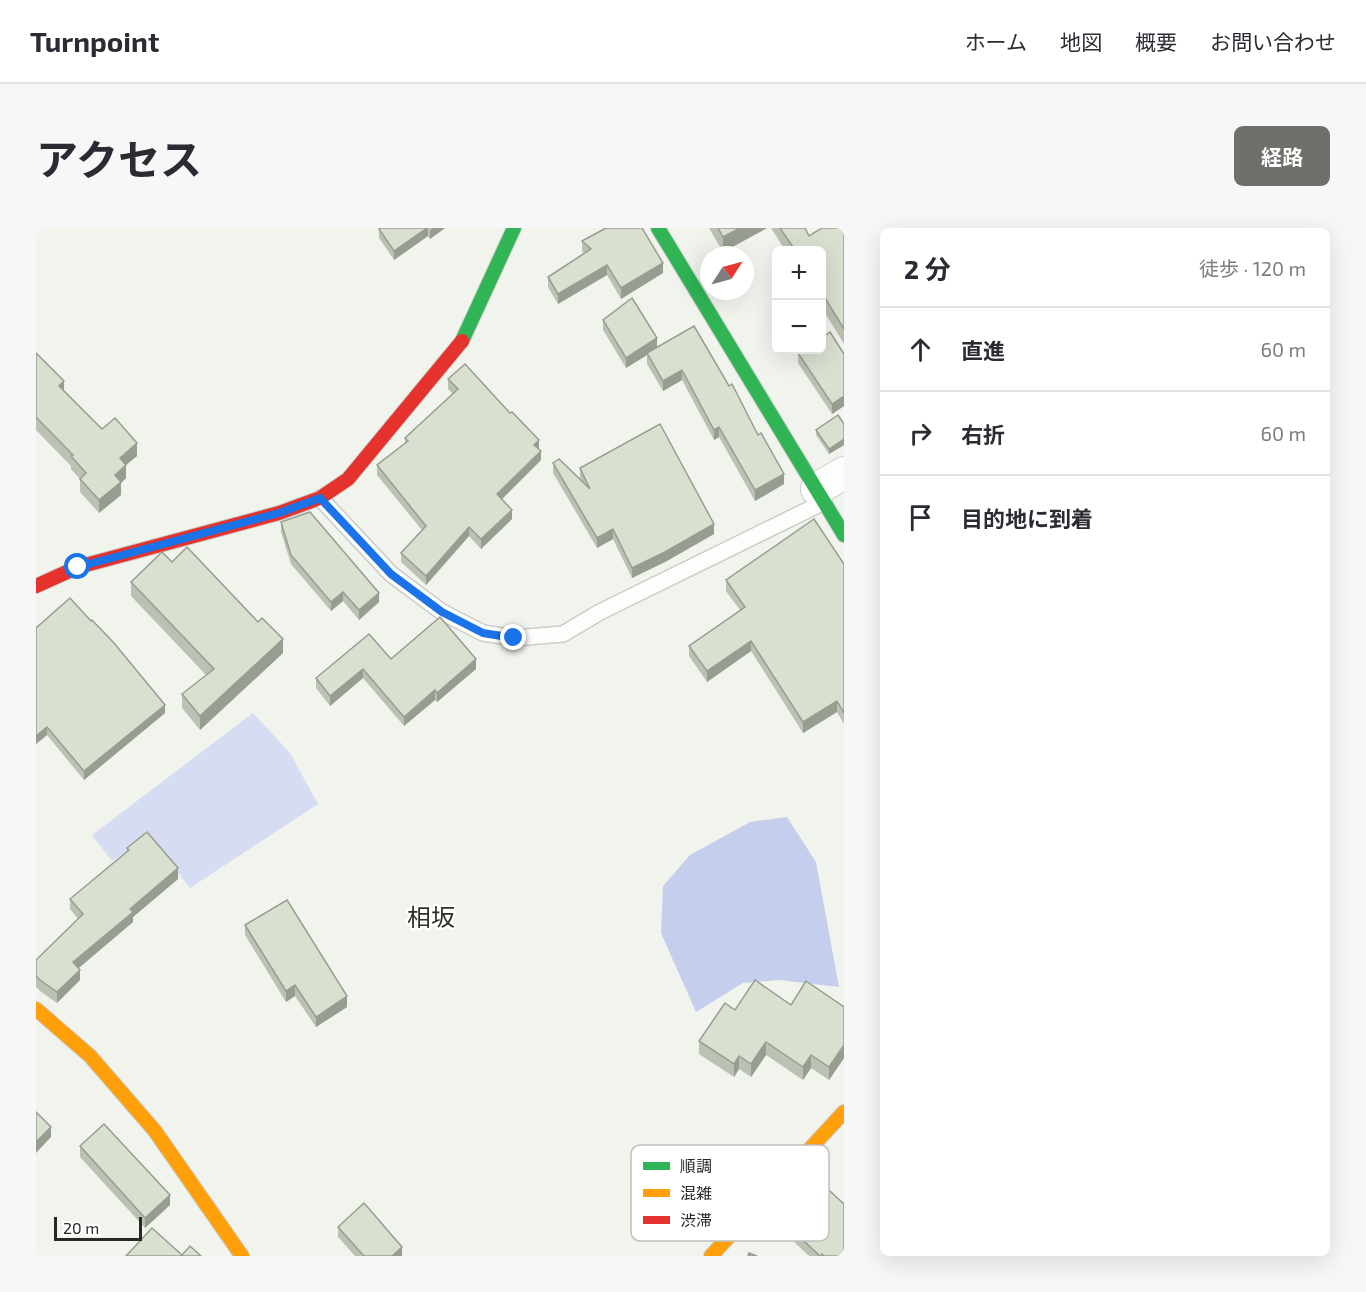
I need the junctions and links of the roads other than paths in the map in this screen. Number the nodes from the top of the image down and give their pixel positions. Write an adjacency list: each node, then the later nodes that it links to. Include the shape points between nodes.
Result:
1 (514, 228): 5 (street, via 465,337 348,479)
2 (658, 228): 4 (street)
3 (844, 473): 4 (street)
4 (820, 495): 5 (lane, via 563,634 514,638 483,633 442,612 391,574); 6 (street)
5 (320, 498): 7 (street, via 279,513 78,567)
6 (844, 535)
7 (36, 586)
8 (36, 1009): 12 (street, via 90,1056 155,1131)
9 (844, 1112): 10 (street)
10 (814, 1145)
11 (725, 1241): 13 (street)
12 (242, 1256)
13 (711, 1256)

